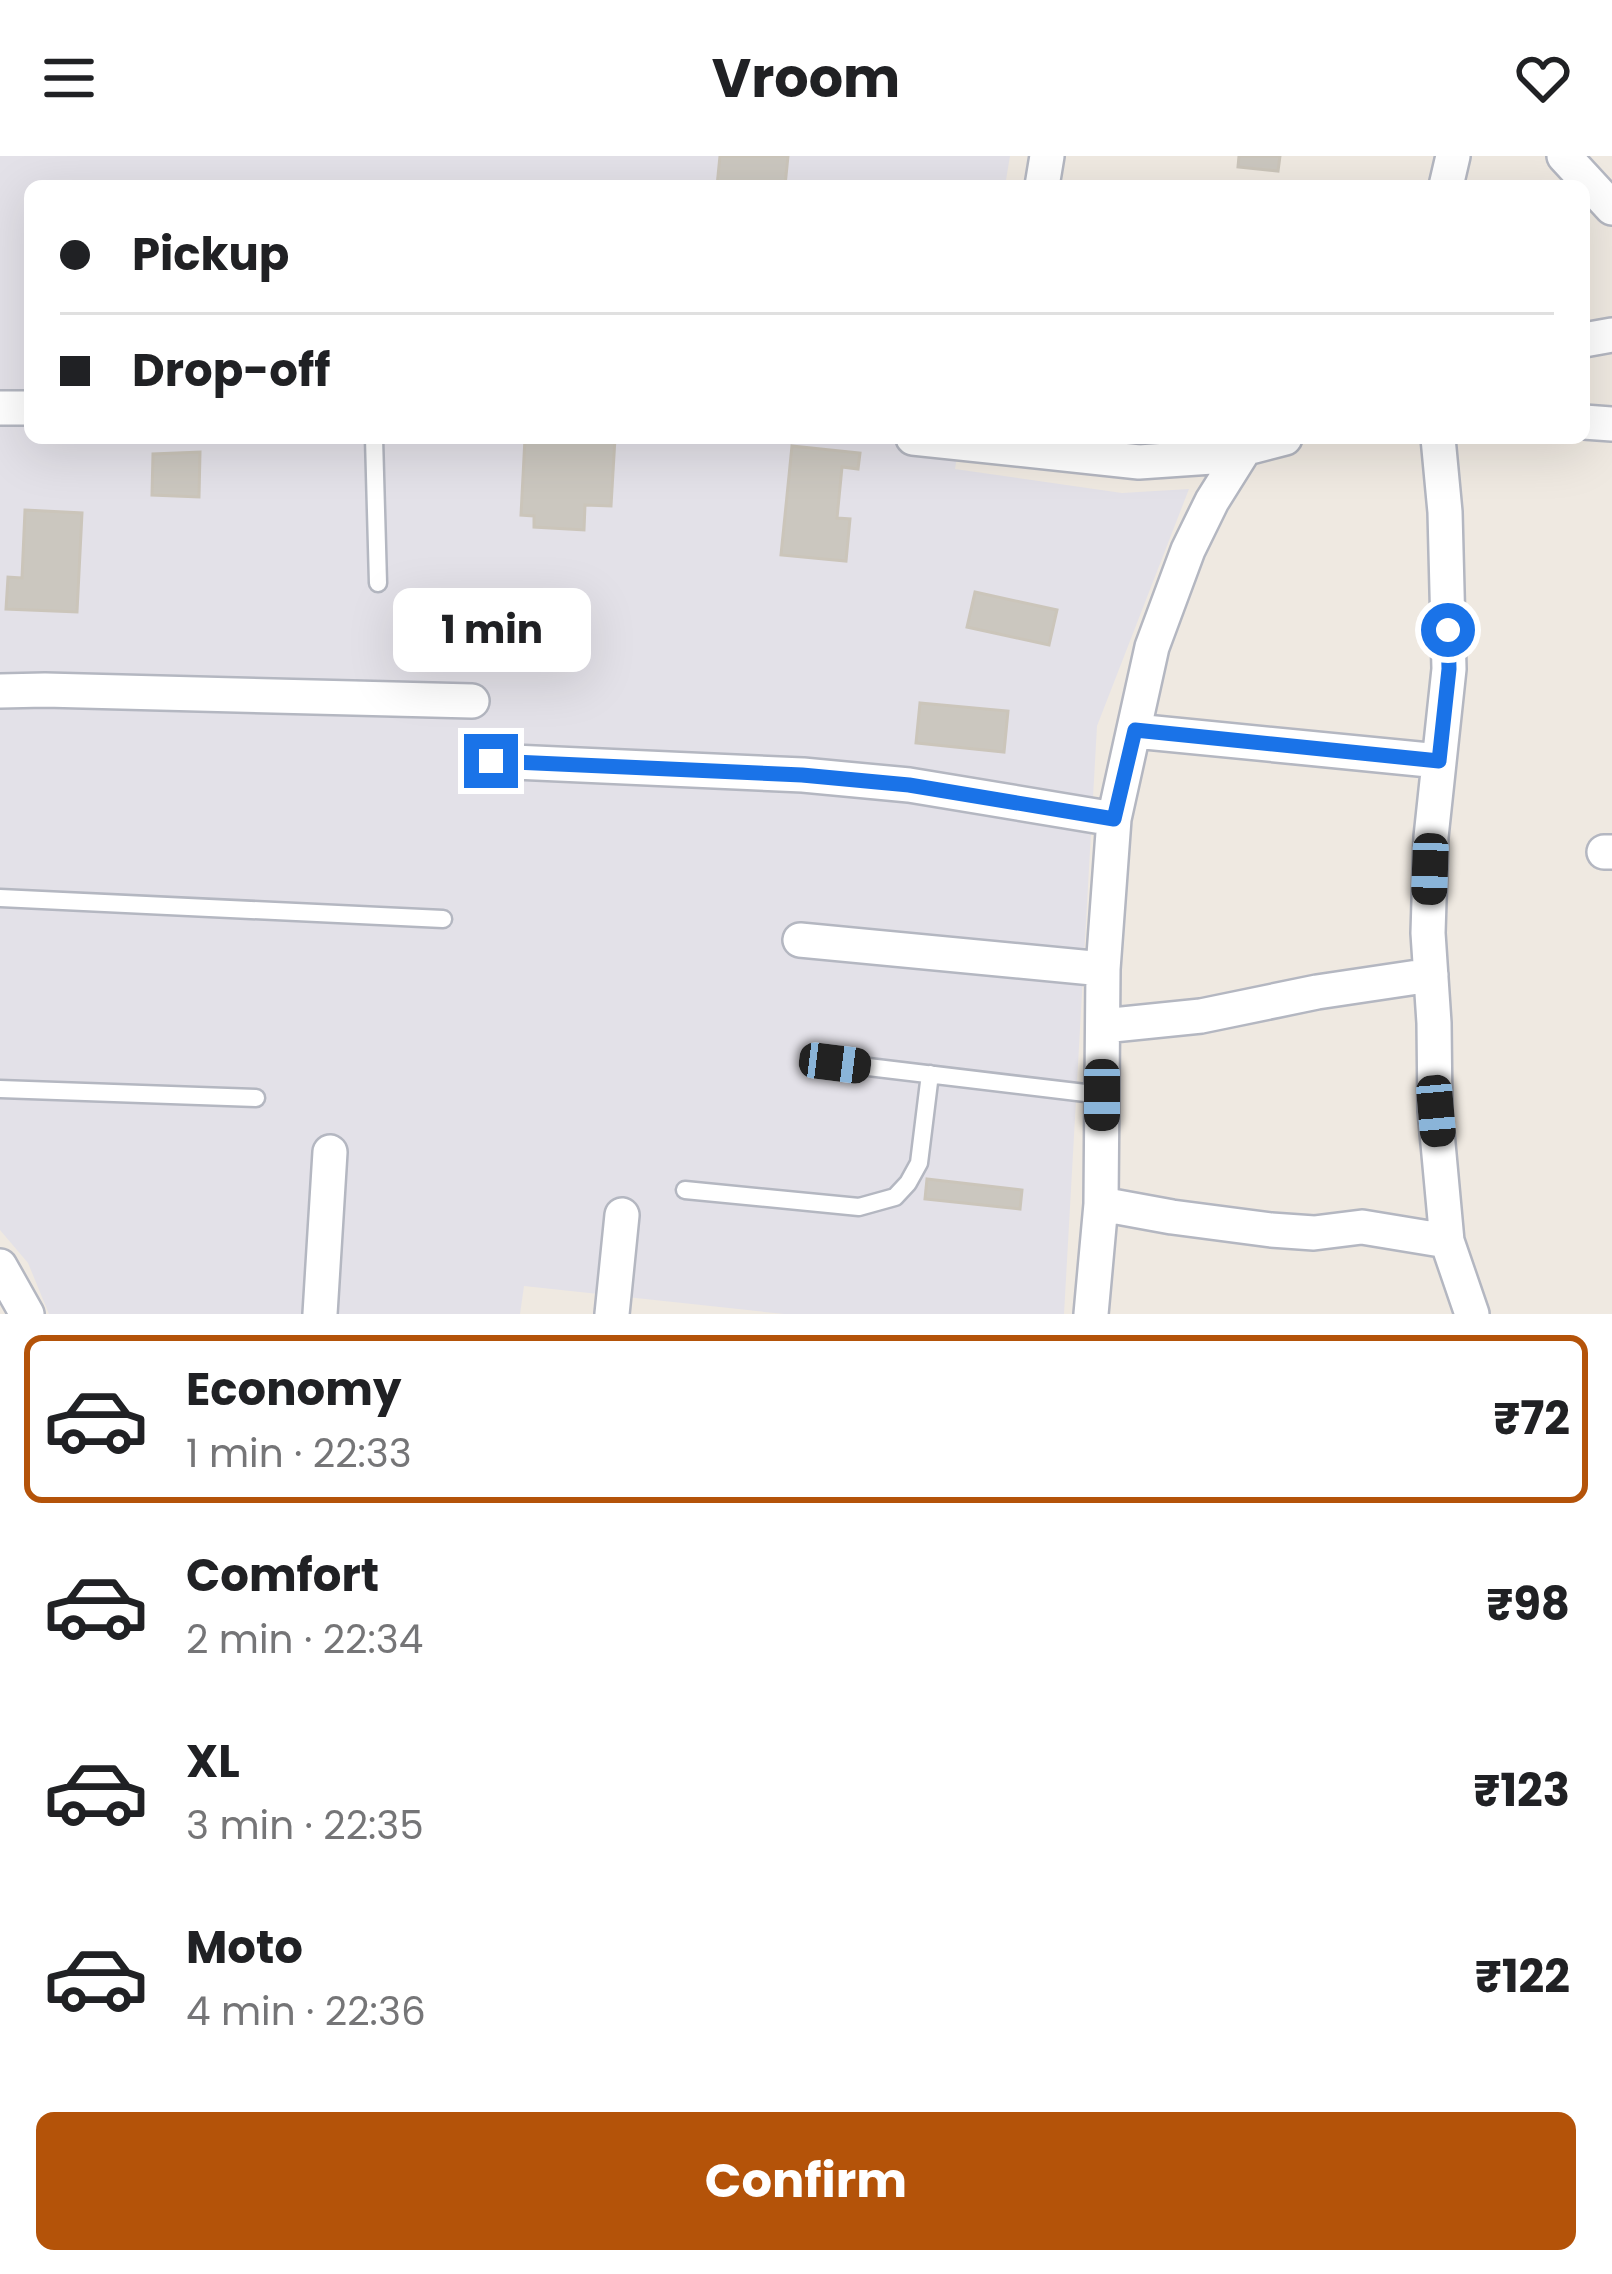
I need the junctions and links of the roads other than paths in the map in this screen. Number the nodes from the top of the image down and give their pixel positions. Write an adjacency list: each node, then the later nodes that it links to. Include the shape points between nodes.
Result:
1 (1566, 159): 2 (street)
2 (1612, 172)
3 (1590, 185): 4 (street)
4 (1612, 208)
5 (374, 444): 10 (lane)
6 (1008, 444): 9 (street, via 1139,462)
7 (1264, 444): 9 (street)
8 (1439, 444): 15 (street, via 1449,669)
9 (1244, 450): 13 (street, via 1188,550 1152,647)
10 (378, 584)
11 (0, 691): 12 (street)
12 (472, 701)
13 (1135, 730): 15 (street); 16 (street)
14 (491, 761): 16 (street, via 802,775)
15 (1439, 761): 21 (street)
16 (1114, 819): 20 (street)
17 (0, 898): 18 (lane)
18 (443, 919)
19 (800, 940): 20 (street)
20 (1103, 969): 22 (street)
21 (1431, 975): 22 (street); 32 (street)
22 (1103, 1026): 26 (street)
23 (835, 1063): 24 (lane)
24 (930, 1074): 26 (lane); 29 (lane, via 919,1163 895,1198 859,1207)
25 (0, 1089): 27 (lane)
26 (1102, 1095): 30 (street)
27 (256, 1098)
28 (330, 1152): 35 (street)
29 (685, 1190)
30 (1101, 1204): 32 (street, via 1271,1230 1362,1227); 37 (street)
31 (622, 1215): 36 (street)
32 (1447, 1241): 38 (street)
33 (0, 1266): 34 (street)
34 (27, 1314)
35 (320, 1314)
36 (613, 1314)
37 (1091, 1314)
38 (1472, 1314)

